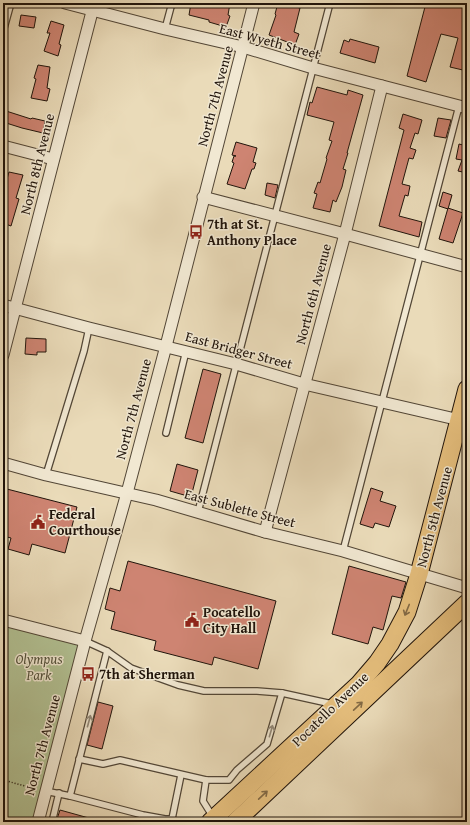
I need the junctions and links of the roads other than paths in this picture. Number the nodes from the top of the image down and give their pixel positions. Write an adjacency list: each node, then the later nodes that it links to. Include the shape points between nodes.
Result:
1 (11, 3): 8 (lane)
2 (65, 3): 6 (street, East Wyeth Street)
3 (172, 3): 7 (lane)
4 (254, 3): 9 (street, North 7th Avenue)
5 (330, 3): 10 (lane)
6 (94, 7): 7 (street, East Wyeth Street); 14 (street, North 8th Avenue)
7 (165, 29): 9 (street, East Wyeth Street)
8 (3, 32)
9 (243, 47): 10 (street, East Wyeth Street); 15 (street, North 7th Avenue)
10 (313, 68): 11 (street, East Wyeth Street); 16 (lane)
11 (382, 86): 12 (street, East Wyeth Street); 17 (street, North 6th Avenue)
12 (463, 107): 18 (lane)
13 (3, 146): 14 (street)
14 (53, 159): 21 (street, North 8th Avenue)
15 (203, 197): 16 (street); 23 (street, North 7th Avenue)
16 (275, 215): 17 (street); 26 (lane)
17 (345, 234): 18 (street); 27 (street, North 6th Avenue)
18 (420, 254): 19 (street); 29 (lane)
19 (467, 267)
20 (3, 305): 21 (street, East Bridger Street)
21 (16, 308): 22 (street, East Bridger Street); 25 (street, North 8th Avenue)
22 (89, 328): 23 (street, East Bridger Street); 33 (lane)
23 (166, 346): 24 (street, East Bridger Street); 34 (street, North 7th Avenue)
24 (186, 351): 26 (street, East Bridger Street); 31 (lane)
25 (3, 355)
26 (236, 364): 27 (street, East Bridger Street); 35 (lane)
27 (304, 384): 29 (street, East Bridger Street); 36 (street, North 6th Avenue)
28 (467, 389): 30 (main road, North 5th Avenue)
29 (382, 402): 30 (street, East Bridger Street); 37 (lane)
30 (463, 421): 38 (main road, North 5th Avenue)
31 (166, 433)
32 (3, 463): 33 (street, East Sublette Street)
33 (46, 475): 34 (street, East Sublette Street)
34 (127, 493): 35 (street, East Sublette Street); 42 (street, North 7th Avenue)
35 (198, 512): 36 (street, East Sublette Street)
36 (265, 532): 37 (street, East Sublette Street)
37 (343, 551): 38 (street, East Sublette Street)
38 (419, 574): 39 (street, East Sublette Street); 45 (main road, Pocatello Avenue, one-way to 45, via 407,612 390,644 359,684)
39 (467, 588)
40 (467, 603): 56 (main road, Pocatello Avenue, one-way to 40)
41 (3, 620): 42 (street)
42 (85, 641): 43 (lane); 49 (street, North 7th Avenue)
43 (107, 651): 44 (lane, via 131,668 178,685 204,691); 46 (lane, one-way to 43)
44 (282, 693): 45 (lane); 48 (lane, one-way to 44, via 229,780 267,744)
45 (336, 704): 52 (main road, Pocatello Avenue)
46 (79, 759): 47 (lane, via 103,764 120,760); 51 (lane)
47 (182, 775): 48 (lane); 53 (lane, via 172,819)
48 (206, 780): 52 (lane, via 203,801)
49 (45, 791): 50 (lane); 54 (street, North 7th Avenue)
50 (59, 793): 51 (lane); 55 (lane)
51 (70, 796): 53 (lane)
52 (212, 820)
53 (164, 821)
54 (38, 822)
55 (52, 822)
56 (235, 822)

